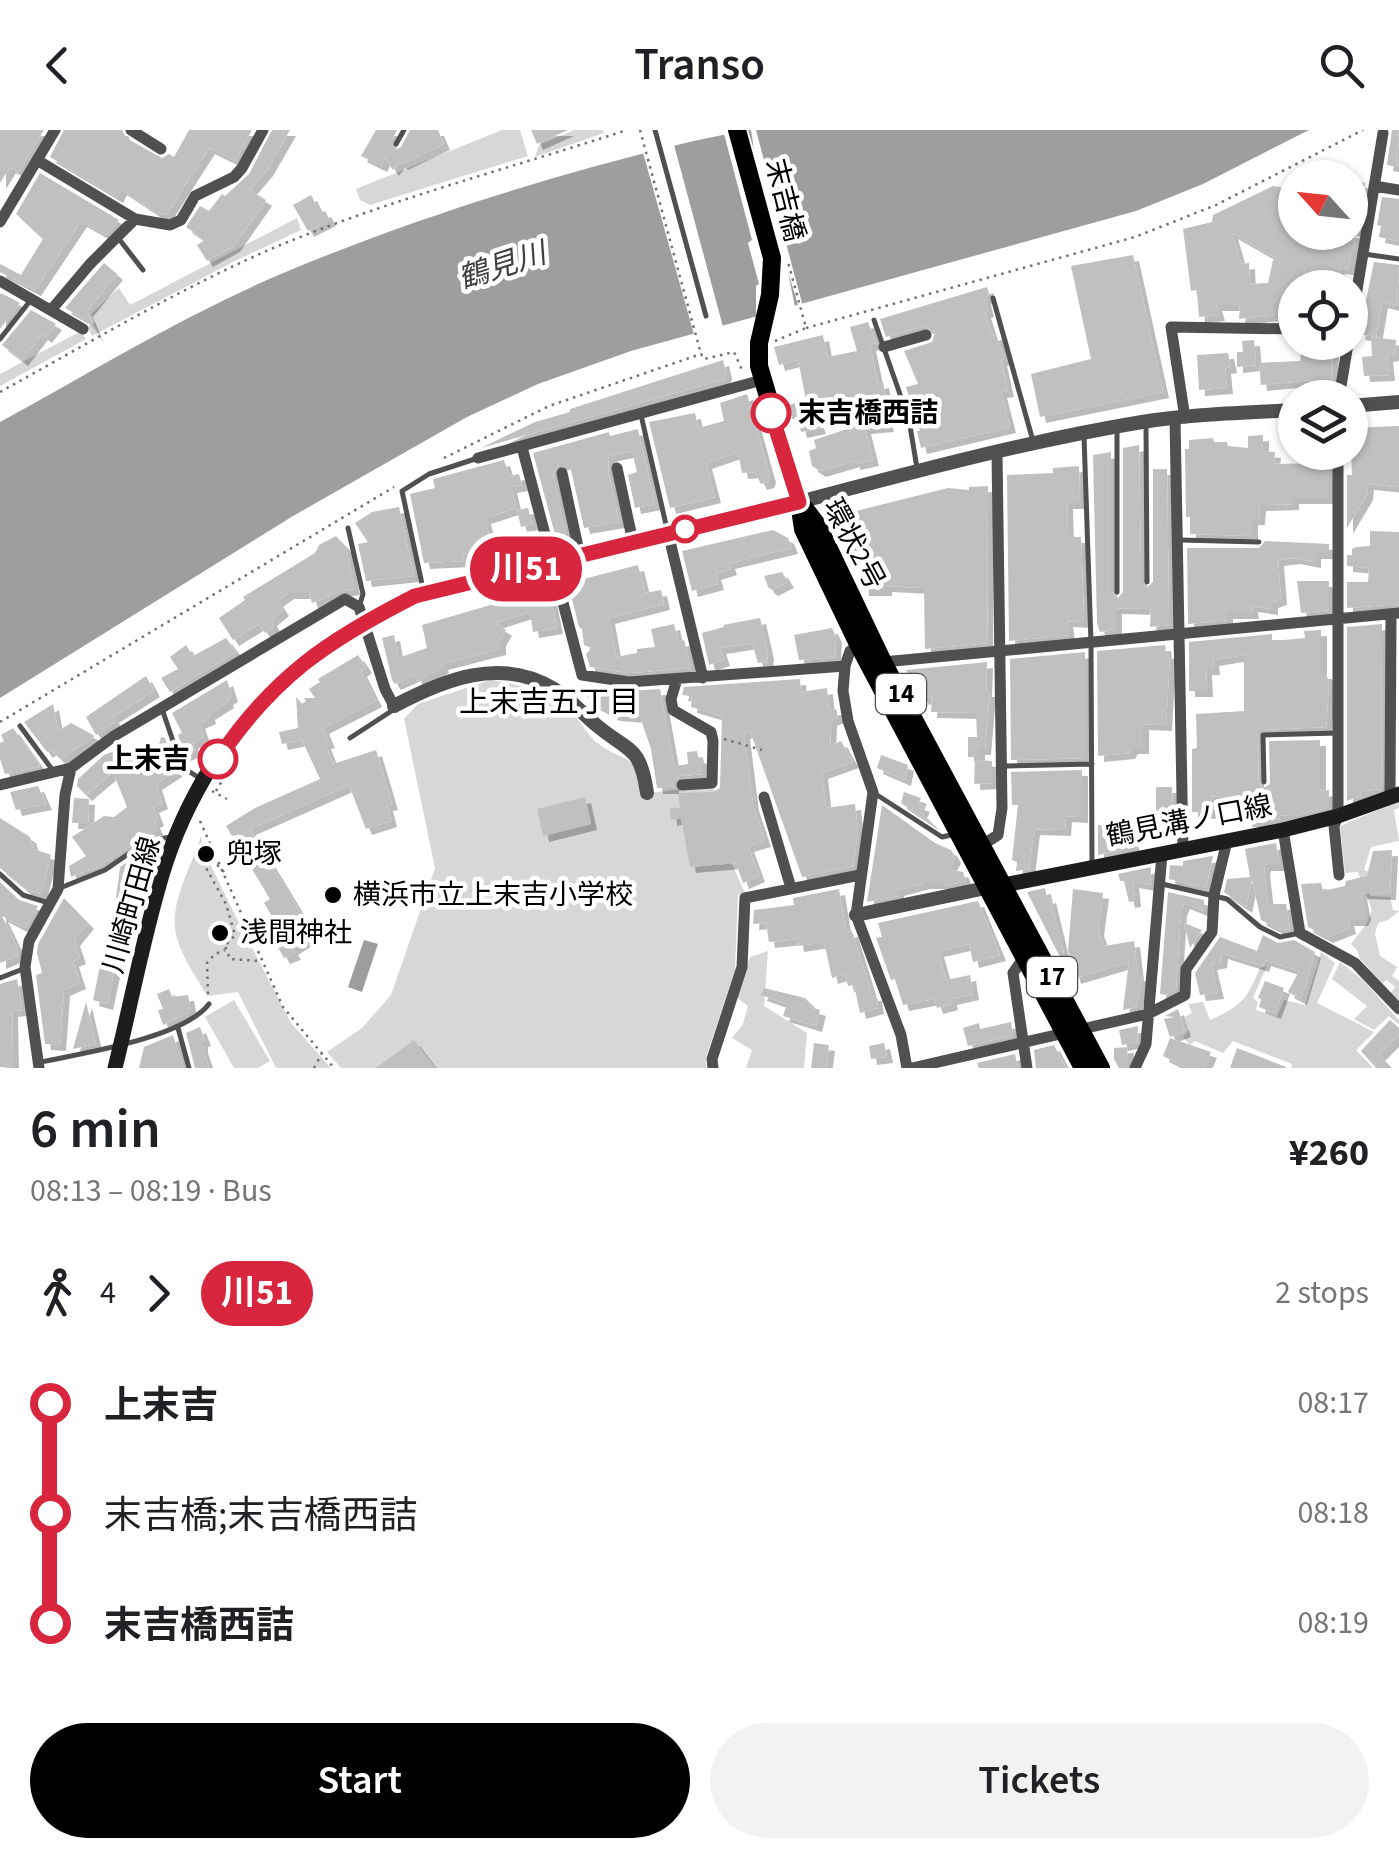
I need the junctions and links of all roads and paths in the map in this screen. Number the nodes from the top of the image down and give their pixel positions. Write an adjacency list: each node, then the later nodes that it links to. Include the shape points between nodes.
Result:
1 (55, 130): 13 (street)
2 (131, 130): 12 (street)
3 (263, 130): 16 (street, via 242,168 225,184 195,196 180,220)
4 (404, 130): 11 (lane)
5 (627, 130): 38 (path, via 277,246)
6 (640, 130): 36 (path)
7 (655, 130): 27 (lane)
8 (738, 130): 33 (main road, 末吉橋 / 14, via 772,258)
9 (1364, 130): 33 (path, via 1216,205 1136,237 805,325)
10 (1384, 133): 14 (street)
11 (396, 144)
12 (160, 149)
13 (38, 160): 16 (street); 17 (street)
14 (1374, 186): 15 (street); 19 (street)
15 (1399, 190)
16 (135, 219): 18 (street)
17 (0, 222)
18 (118, 237): 21 (lane); 26 (street)
19 (1364, 254): 20 (lane); 22 (street)
20 (1399, 259)
21 (144, 270)
22 (1361, 270)
23 (0, 281): 24 (street)
24 (32, 298): 26 (street); 32 (lane)
25 (993, 298): 47 (lane)
26 (52, 310): 29 (street)
27 (706, 316)
28 (874, 320): 34 (lane)
29 (83, 329)
30 (1278, 329): 43 (street, via 1172,327)
31 (926, 336): 34 (street)
32 (0, 339)
33 (764, 346): 37 (main road, 14)
34 (884, 347): 53 (lane)
35 (734, 352): 36 (path, via 704,359)
36 (701, 354): 51 (path, via 549,406)
37 (762, 380): 42 (street); 57 (main road, 14)
38 (0, 392)
39 (1399, 402): 40 (street)
40 (1368, 405)
41 (1278, 411): 43 (street)
42 (641, 415): 48 (street); 59 (lane)
43 (1180, 418): 44 (street); 60 (street)
44 (1146, 422): 45 (street); 65 (lane)
45 (1117, 427): 46 (street); 66 (lane)
46 (1084, 433): 47 (street); 72 (lane)
47 (1033, 444): 49 (street)
48 (522, 447): 50 (street); 64 (street)
49 (997, 453): 53 (street); 74 (street)
50 (478, 458): 67 (lane, via 429,474 402,492)
51 (439, 462)
52 (618, 468): 61 (street)
53 (918, 470): 57 (street)
54 (1338, 470): 70 (street)
55 (562, 473): 63 (street)
56 (407, 480): 81 (path)
57 (799, 502): 59 (main road, 川崎町田線); 73 (main road, 環状2号 / 14, via 803,530); 75 (main road, 環状2号 / 14, via 818,526)
58 (348, 528): 69 (lane)
59 (668, 533): 61 (main road, 川崎町田線); 77 (street)
60 (1177, 540): 62 (lane); 71 (street)
61 (633, 542): 63 (main road, 川崎町田線)
62 (1259, 542)
63 (580, 556): 64 (main road, 川崎町田線)
64 (552, 563): 67 (main road, 川崎町田線); 78 (street, via 582,676)
65 (1147, 582)
66 (1118, 592)
67 (425, 594): 69 (main road, 川崎町田線)
68 (1395, 613): 70 (street); 98 (street)
69 (362, 614): 79 (street); 80 (street, via 345,599 336,602); 92 (main road, 川崎町田線, via 259,703)
70 (1338, 618): 71 (street); 83 (street)
71 (1180, 633): 72 (street); 108 (street)
72 (1092, 642): 74 (street); 87 (lane)
73 (859, 646): 76 (street); 104 (main road, 環状2号 / 14)
74 (1000, 650): 75 (street); 88 (street)
75 (883, 662): 107 (main road, 環状2号 / 14)
76 (845, 666): 77 (street); 96 (street, via 848,722)
77 (703, 678): 78 (street)
78 (677, 679): 85 (street, via 673,710)
79 (394, 706): 84 (lane); 97 (street, via 446,682 489,672 529,679 552,688 639,757)
80 (161, 708): 89 (street); 92 (lane, via 182,767)
81 (0, 722)
82 (20, 726): 90 (lane)
83 (1338, 733): 93 (lane, via 1263,736); 101 (street)
84 (350, 738)
85 (713, 738): 86 (path); 95 (street, via 712,783)
86 (762, 750)
87 (1092, 764): 88 (lane); 110 (lane)
88 (1002, 766): 107 (street, via 998,835)
89 (71, 768): 90 (street); 118 (street)
90 (54, 772): 94 (street)
91 (222, 779): 100 (path, via 216,792)
92 (204, 781): 105 (main road, 川崎町田線)
93 (1264, 782)
94 (0, 785)
95 (682, 785)
96 (874, 792): 104 (lane, via 942,836); 114 (street)
97 (647, 793)
98 (1394, 795): 101 (main road, 鶴見溝ノ口線)
99 (764, 796): 117 (street)
100 (226, 798)
101 (1338, 816): 103 (main road, 鶴見溝ノ口線); 113 (street)
102 (200, 821): 111 (path)
103 (1283, 830): 106 (main road, 鶴見溝ノ口線); 123 (street)
104 (958, 834): 116 (main road, 環状2号 / 14)
105 (176, 836): 118 (lane, via 146,842 105,870); 135 (main road, 川崎町田線)
106 (1227, 841): 108 (main road, 鶴見溝ノ口線); 119 (street)
107 (982, 844): 116 (main road, 環状2号 / 14)
108 (1184, 849): 109 (main road, 鶴見溝ノ口線)
109 (1162, 854): 110 (main road, 鶴見溝ノ口線); 115 (street)
110 (1092, 868): 116 (main road, 鶴見溝ノ口線)
111 (225, 873): 124 (path, via 208,855 205,866 235,934); 126 (path)
112 (0, 874): 120 (lane, via 23,895)
113 (1340, 874)
114 (860, 875): 117 (street); 121 (street)
115 (1160, 883): 119 (lane); 131 (street)
116 (995, 887): 121 (street); 125 (main road, 環状2号 / 17); 133 (main road, 環状2号 / 17)
117 (791, 888): 142 (street, via 745,898 742,967)
118 (58, 889): 120 (street)
119 (1214, 895): 123 (lane, via 1280,938); 131 (street, via 1212,932 1186,969 1185,995)
120 (49, 903): 127 (street, via 30,941)
121 (856, 914): 143 (street)
122 (220, 933): 124 (path)
123 (1300, 933): 130 (street, via 1354,963)
124 (226, 948): 126 (path, via 230,960); 129 (path, via 207,963)
125 (1025, 956): 133 (main road, 環状2号 / 17); 134 (street, via 1013,973)
126 (262, 961): 136 (path, via 283,1007)
127 (26, 968): 128 (lane); 137 (street)
128 (0, 978)
129 (209, 1004): 132 (lane, via 198,1019)
130 (1399, 1009)
131 (1148, 1014): 133 (street); 147 (street, via 1146,1044)
132 (178, 1028): 135 (lane); 139 (lane)
133 (1072, 1033): 134 (street); 145 (main road, 環状2号 / 17); 146 (main road, 環状2号 / 17)
134 (1023, 1041): 143 (street); 144 (street)
135 (121, 1045): 137 (lane); 138 (main road, 川崎町田線)
136 (322, 1053): 140 (path); 141 (path)
137 (38, 1065)
138 (115, 1068)
139 (189, 1068)
140 (314, 1068)
141 (334, 1068)
142 (713, 1068)
143 (910, 1068)
144 (1027, 1068)
145 (1083, 1068)
146 (1101, 1068)
147 (1134, 1068)

